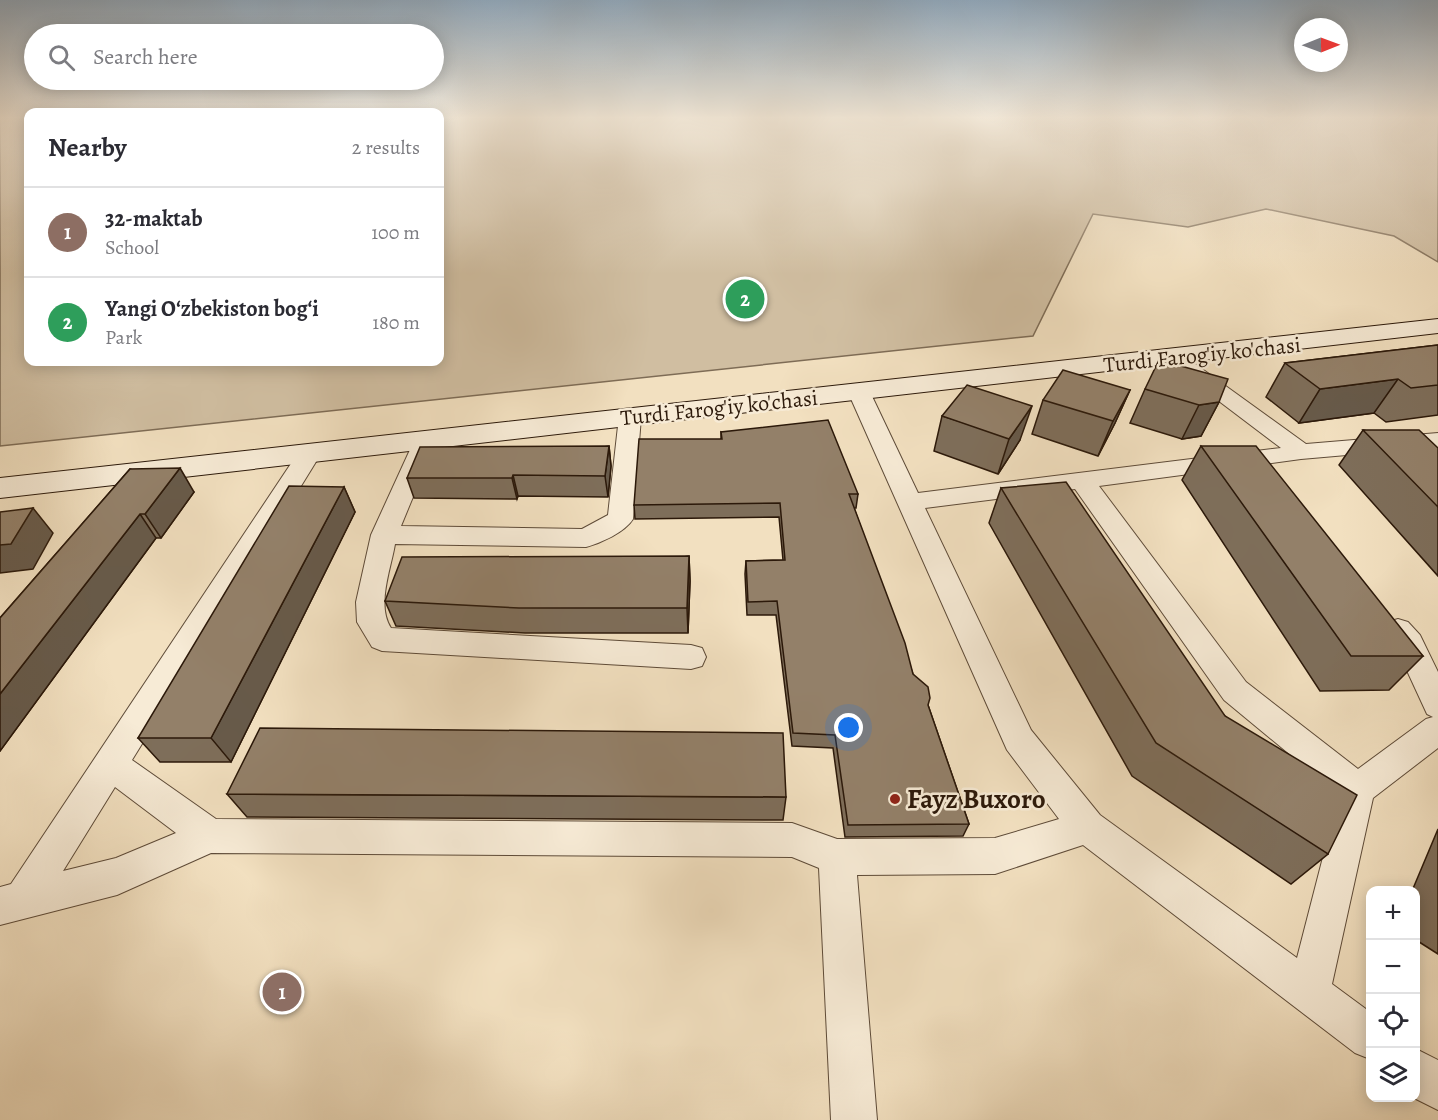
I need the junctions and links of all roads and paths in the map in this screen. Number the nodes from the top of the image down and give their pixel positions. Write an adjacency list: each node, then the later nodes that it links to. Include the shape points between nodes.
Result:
1 (1438, 326): 2 (main road, Turdi Farog'iy ko'chasi)
2 (1173, 357): 3 (main road, Turdi Farog'iy ko'chasi); 8 (street)
3 (859, 392): 4 (main road, Turdi Farog'iy ko'chasi); 11 (street)
4 (630, 417): 5 (main road, Turdi Farog'iy ko'chasi); 12 (street, via 620,519 586,538)
5 (426, 439): 7 (main road, Turdi Farog'iy ko'chasi); 12 (street)
6 (1438, 440): 8 (street)
7 (310, 452): 10 (main road, Turdi Farog'iy ko'chasi); 17 (street)
8 (1301, 452): 9 (street, via 1266,469)
9 (1082, 481): 11 (street); 18 (street, via 1235,691)
10 (0, 488)
11 (909, 502): 19 (street, via 1019,740)
12 (384, 535): 14 (street, via 370,602 372,622 382,639)
13 (1378, 606): 15 (street, via 1408,643)
14 (691, 657)
15 (1438, 705)
16 (1438, 729): 18 (street)
17 (110, 764): 20 (street); 22 (street)
18 (1358, 789): 23 (street)
19 (1087, 827): 21 (street, via 995,855); 23 (street)
20 (210, 836): 21 (street, via 792,840); 22 (street, via 117,876)
21 (837, 857): 27 (street)
22 (11, 903)
23 (1309, 992): 24 (street)
24 (1366, 1034)
25 (1420, 1074): 26 (street)
26 (1438, 1088)
27 (854, 1120)

